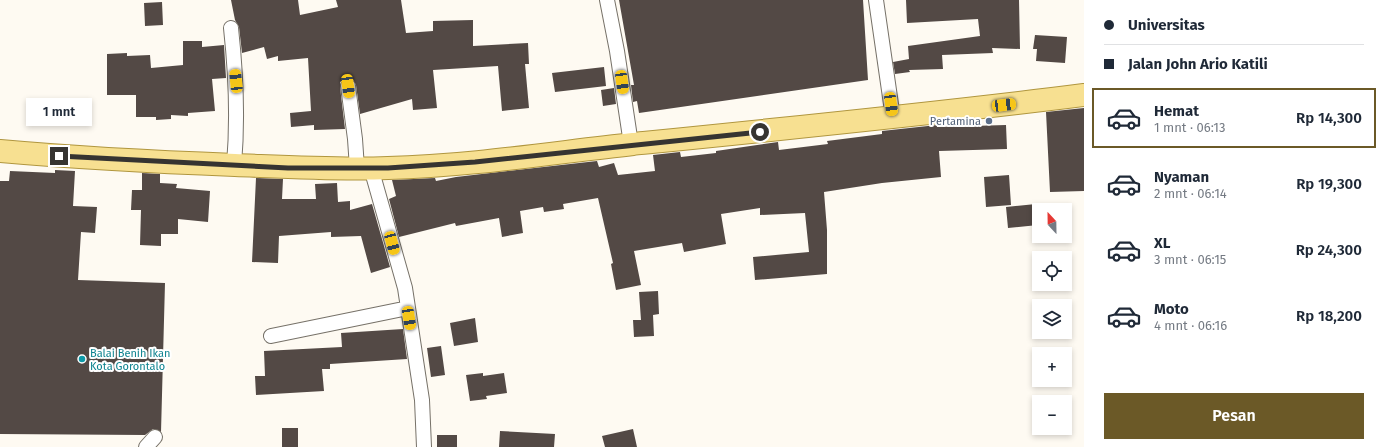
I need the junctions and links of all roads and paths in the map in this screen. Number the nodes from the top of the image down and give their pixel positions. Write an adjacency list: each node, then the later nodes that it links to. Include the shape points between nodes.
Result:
1 (607, 0): 7 (street)
2 (876, 0): 6 (street)
3 (230, 28): 9 (street, via 236,81 237,130)
4 (348, 86): 10 (street, via 356,139)
5 (1084, 95): 6 (main road)
6 (893, 118): 7 (main road)
7 (631, 144): 10 (main road, via 475,162)
8 (0, 151): 9 (main road)
9 (234, 166): 10 (main road)
10 (364, 168): 11 (street, via 405,288)
11 (408, 308): 12 (street); 13 (street, via 422,400)
12 (271, 336)
13 (424, 447)

